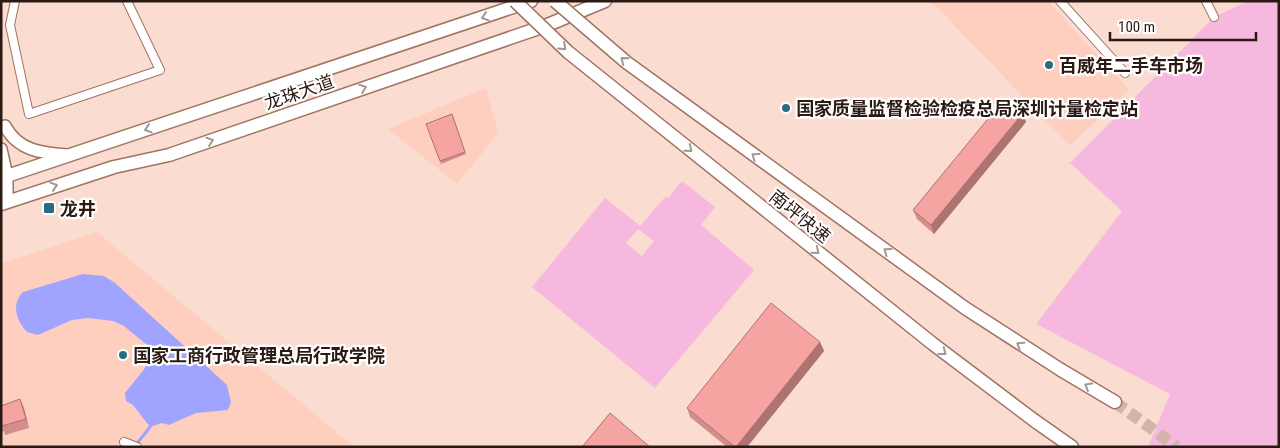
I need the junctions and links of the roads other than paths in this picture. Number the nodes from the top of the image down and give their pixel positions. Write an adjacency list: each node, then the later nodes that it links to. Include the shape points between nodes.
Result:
1 (15, 1): 2 (street, via 10,25 29,114 160,70)
2 (128, 1)
3 (515, 1): 19 (main road, 南坪快速, one-way to 19, bridge, via 568,52 933,344)
4 (531, 1): 13 (main road, 龙珠大道, one-way to 13)
5 (555, 1): 16 (main road, 南坪快速, one-way to 5, bridge, via 978,317 626,62)
6 (605, 1): 15 (main road, 龙珠大道, one-way to 6, via 169,155 546,26)
7 (1060, 1): 10 (street)
8 (1206, 1): 9 (street)
9 (1214, 17)
10 (1125, 73)
11 (6, 126): 13 (main road, via 13,139 24,147)
12 (1, 149): 14 (main road)
13 (69, 156): 14 (main road, 龙珠大道)
14 (4, 177): 15 (main road)
15 (3, 199)
16 (1115, 402)
17 (124, 442): 18 (street)
18 (137, 447)
19 (1072, 447)

